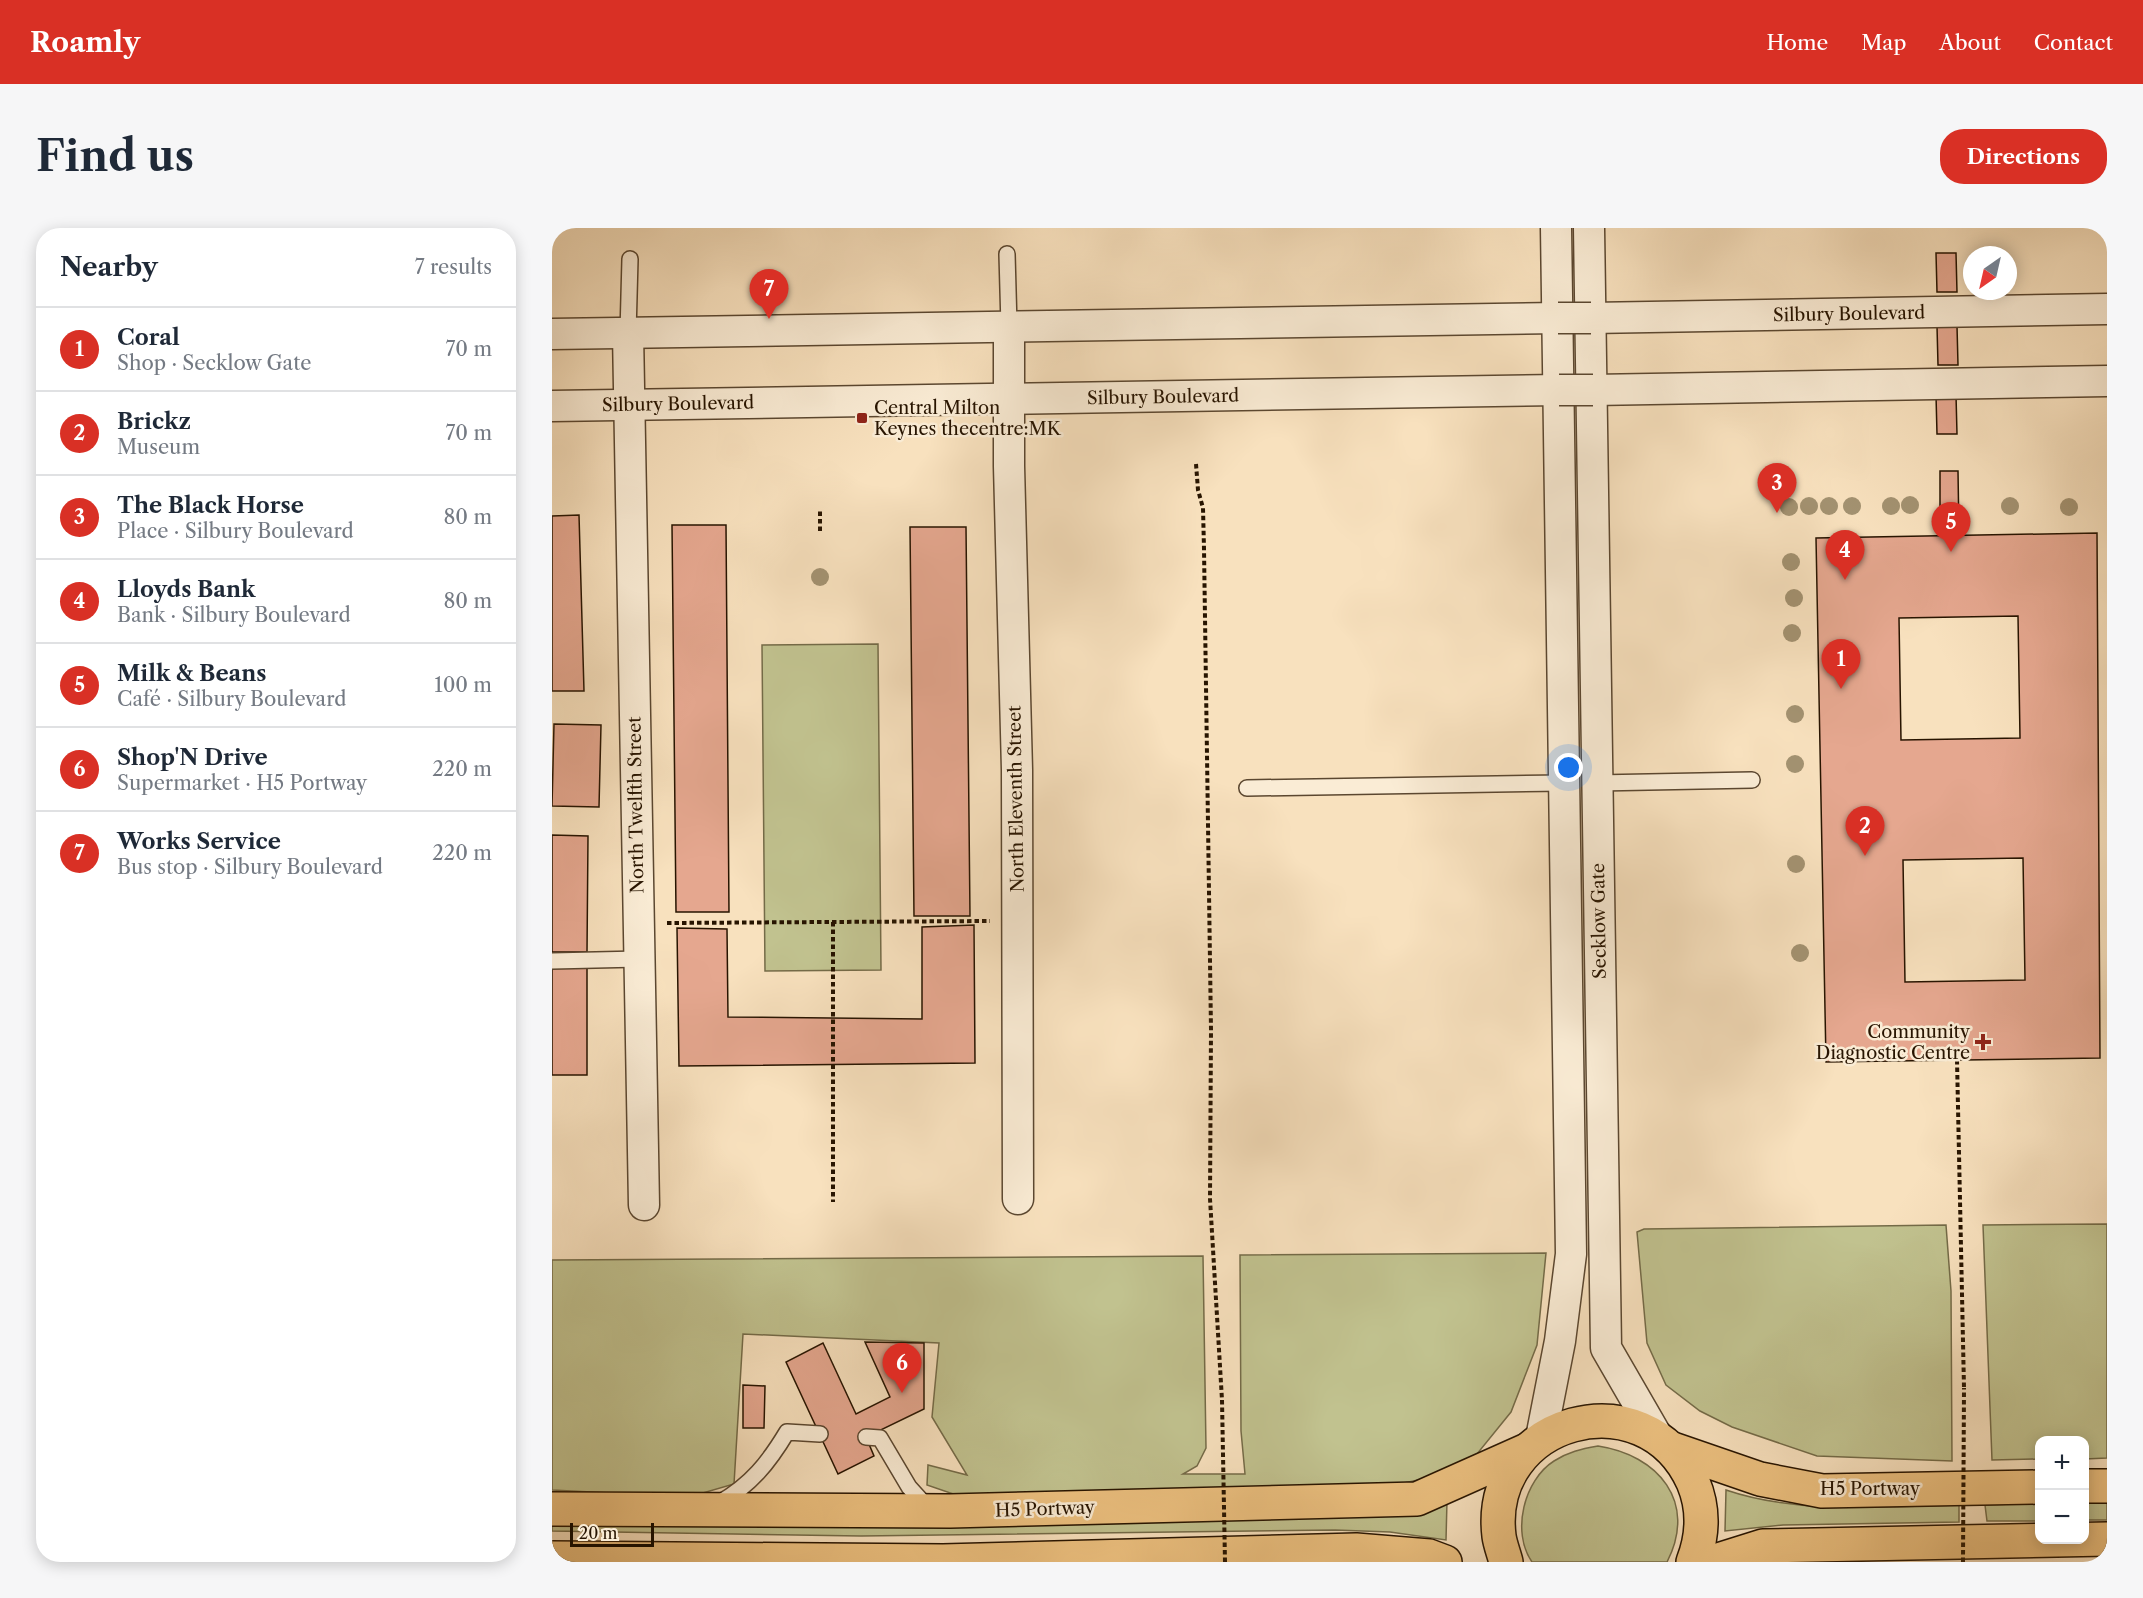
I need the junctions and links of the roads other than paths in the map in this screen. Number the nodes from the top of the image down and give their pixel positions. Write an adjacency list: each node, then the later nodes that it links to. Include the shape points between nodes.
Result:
1 (1556, 228): 6 (street)
2 (1589, 228): 7 (street)
3 (1007, 254): 8 (lane)
4 (630, 259): 9 (lane)
5 (2107, 309): 7 (street, Silbury Boulevard)
6 (1558, 318): 7 (street, Silbury Boulevard, bridge); 8 (street); 12 (street, Secklow Gate)
7 (1591, 318): 13 (street, Secklow Gate)
8 (1009, 326): 9 (street); 14 (street, North Eleventh Street)
9 (628, 333): 10 (street); 15 (street, North Twelfth Street)
10 (552, 334)
11 (2107, 381): 13 (street)
12 (1559, 390): 13 (street, Silbury Boulevard, bridge); 14 (street, Silbury Boulevard); 18 (street, Secklow Gate)
13 (1593, 390): 19 (street, Secklow Gate)
14 (1010, 399): 15 (street, Silbury Boulevard); 23 (street, North Eleventh Street)
15 (629, 405): 16 (street, Silbury Boulevard); 21 (street, North Twelfth Street)
16 (552, 406)
17 (1752, 780): 19 (lane)
18 (1563, 783): 20 (lane); 28 (street, Secklow Gate, via 1570,1254 1560,1341)
19 (1597, 783): 27 (street, Secklow Gate, via 1606,1348)
20 (1247, 788)
21 (639, 959): 22 (lane); 24 (street, North Twelfth Street)
22 (552, 961)
23 (1018, 1199)
24 (644, 1205)
25 (820, 1434): 33 (lane, via 787,1432 769,1461 742,1490)
26 (866, 1437): 34 (lane, via 880,1438 909,1487)
27 (1664, 1443): 28 (main road, H5 Portway, via 1630,1425 1599,1420 1569,1425); 31 (main road, H5 Portway, via 1760,1479 1822,1491); 41 (main road, via 1687,1470 1698,1494 1702,1521)
28 (1534, 1444): 34 (main road, H5 Portway, via 1417,1499); 40 (main road, via 1509,1475 1499,1505 1499,1537)
29 (2089, 1486): 30 (main road)
30 (2107, 1486)
31 (2035, 1487)
32 (552, 1509): 33 (main road, H5 Portway)
33 (706, 1510): 34 (main road, H5 Portway)
34 (930, 1511)
35 (2107, 1539): 42 (main road, via 1763,1546)
36 (552, 1558): 37 (main road)
37 (748, 1561): 38 (main road)
38 (925, 1562): 39 (main road, via 1356,1550 1429,1556)
39 (1444, 1562)
40 (1506, 1562)
41 (1693, 1562)
42 (1712, 1562)

